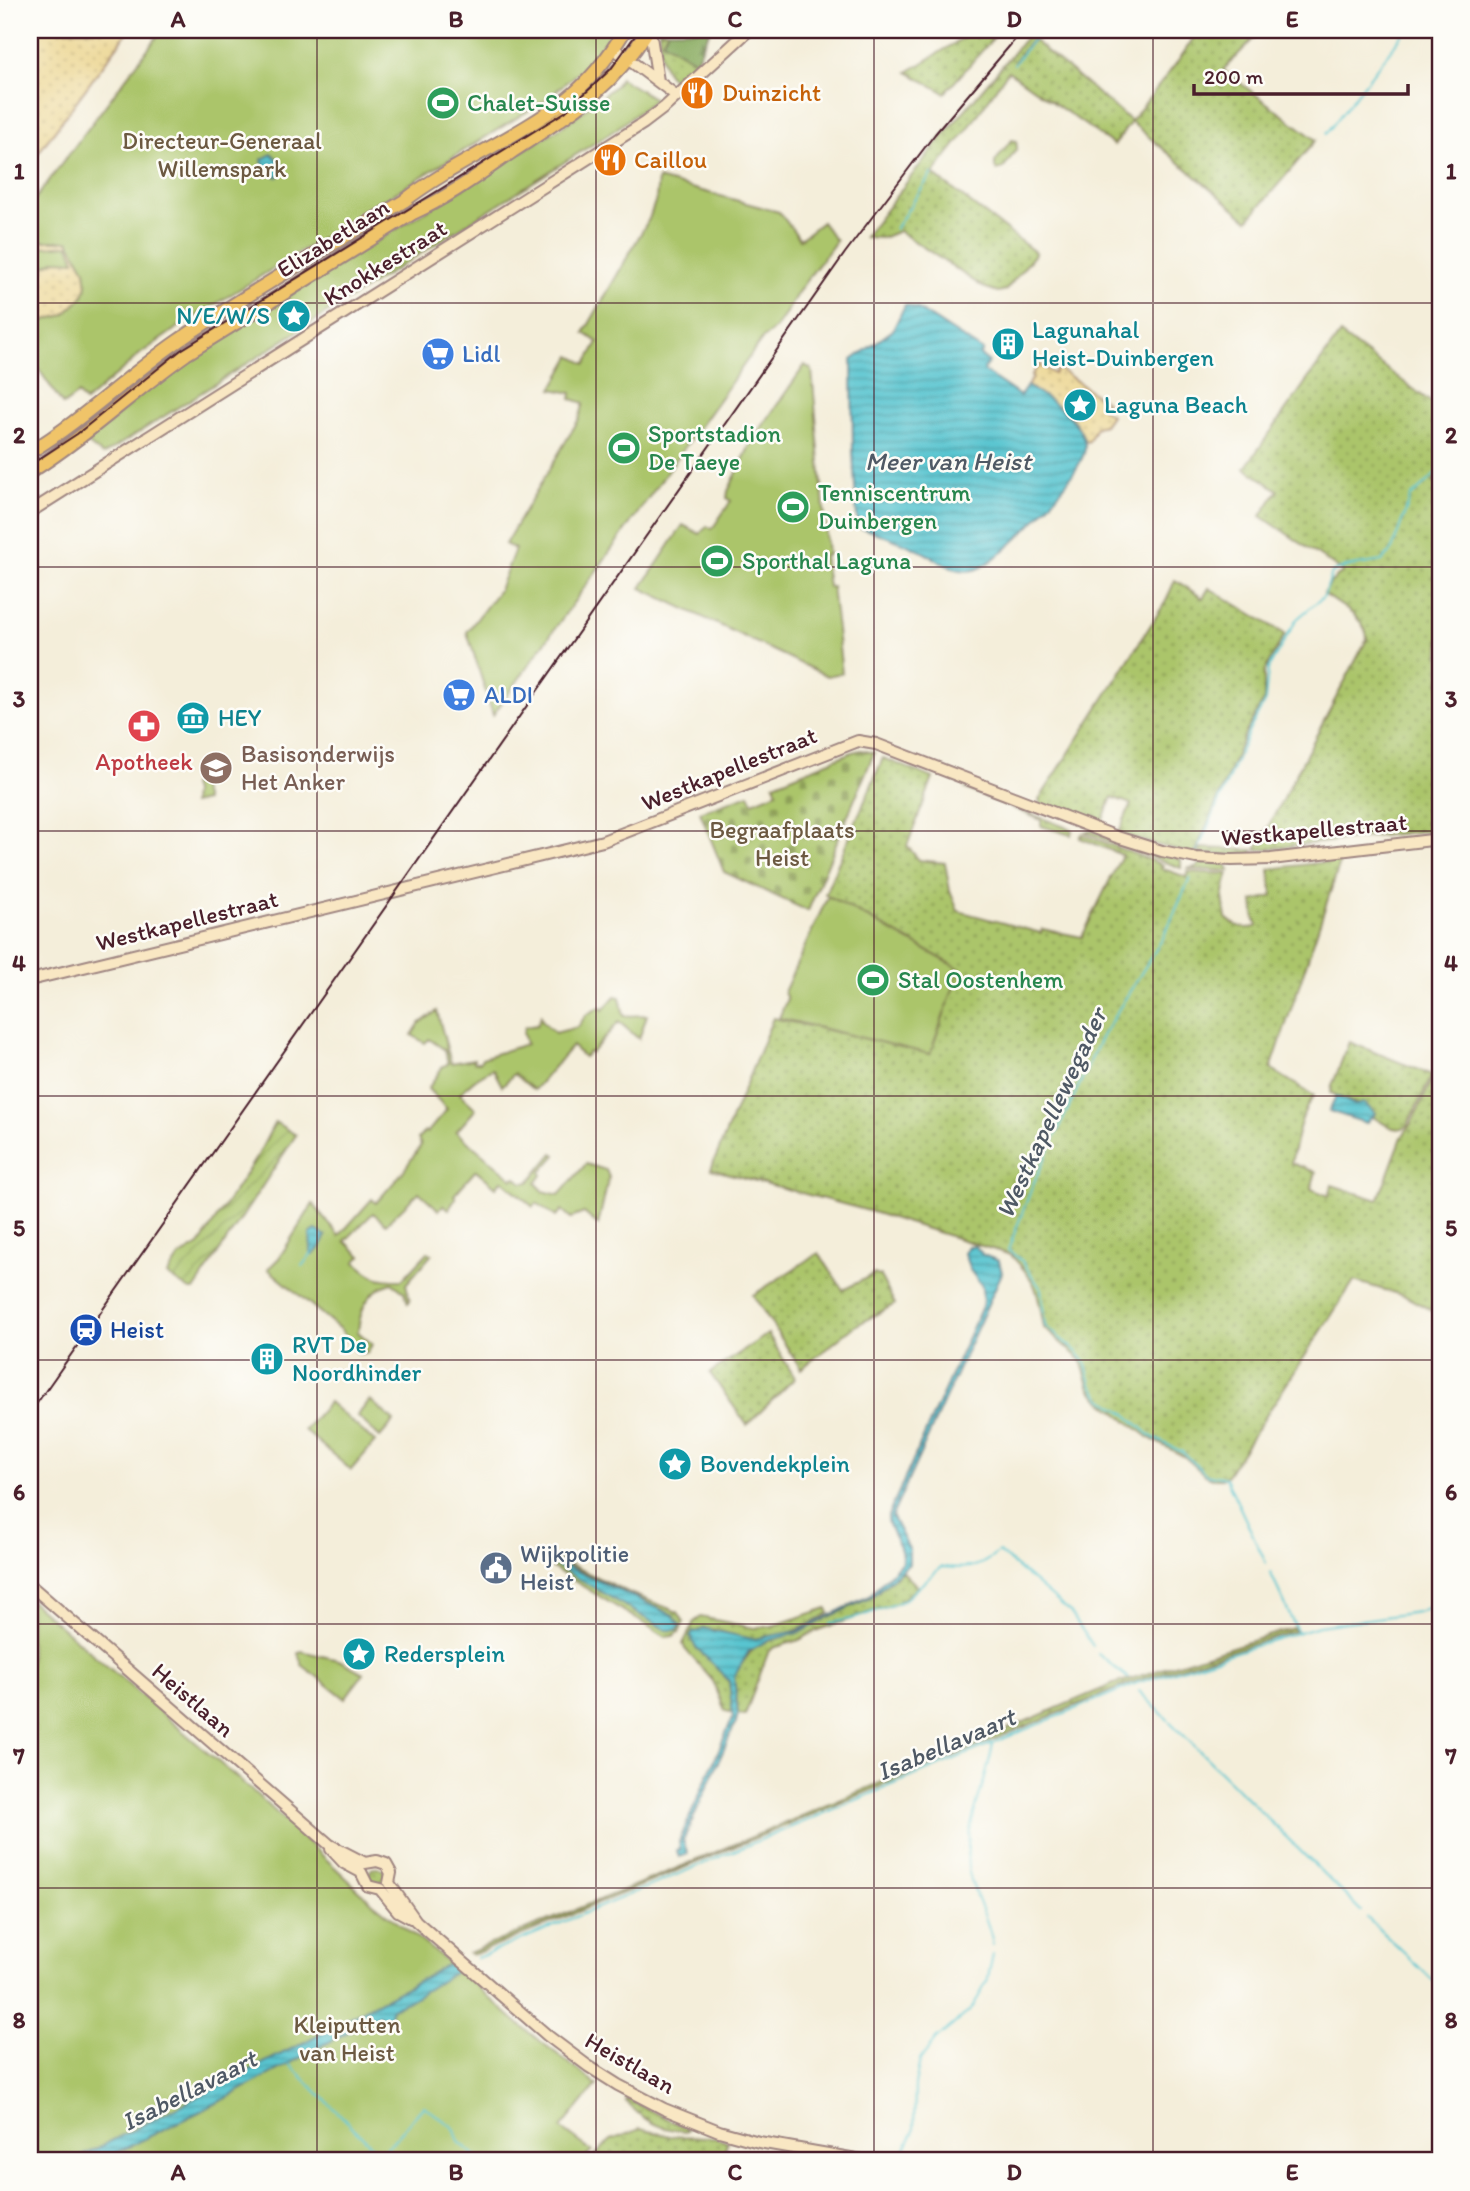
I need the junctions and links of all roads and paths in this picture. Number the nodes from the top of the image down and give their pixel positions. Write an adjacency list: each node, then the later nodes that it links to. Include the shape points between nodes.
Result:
1 (625, 30): 4 (main road, Elizabetlaan)
2 (649, 30): 5 (main road, Elizabetlaan); 6 (street)
3 (749, 30): 7 (street, Knokkestraat)
4 (613, 48): 5 (street); 8 (main road, Elizabetlaan, via 579,89 552,109 190,333)
5 (628, 59): 6 (street); 9 (main road, Elizabetlaan, via 567,117 186,354 81,438)
6 (658, 81): 7 (street)
7 (677, 96): 10 (street, Knokkestraat, via 636,129)
8 (30, 452)
9 (30, 472)
10 (30, 512)
11 (1440, 839): 12 (street, Westkapellestraat, via 1271,859 1196,858 1117,837 858,741 603,841)
12 (30, 980)
13 (30, 1585): 14 (street, Heistlaan)
14 (330, 1845): 15 (street, Heistlaan); 16 (street, Heistlaan, via 340,1860)
15 (370, 1864): 16 (street); 17 (street, Heistlaan, via 386,1864 391,1873)
16 (363, 1875): 17 (street, Heistlaan, via 368,1886)
17 (384, 1886): 18 (street, Heistlaan, via 398,1911 414,1919 548,2036 618,2085 719,2131)
18 (868, 2161)

